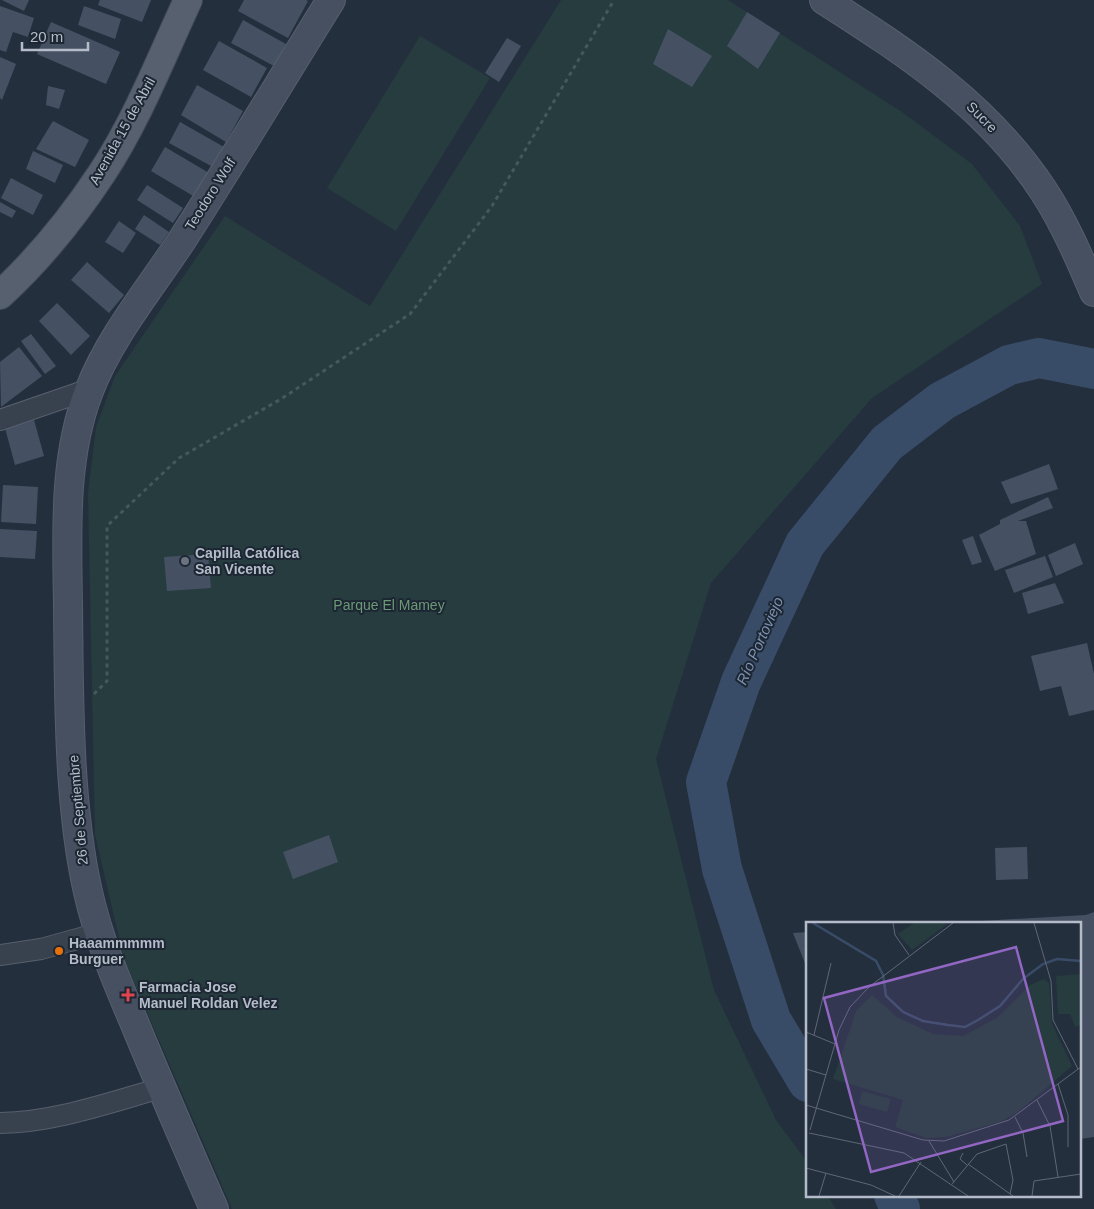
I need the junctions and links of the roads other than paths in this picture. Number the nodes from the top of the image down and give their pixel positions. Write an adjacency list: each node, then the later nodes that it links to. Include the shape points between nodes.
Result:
1 (188, 0): 5 (main road, Avenida 15 de Abril, via 142,99 102,172 62,228)
2 (331, 0): 6 (street, Teodoro Wolf, via 190,228 107,354)
3 (824, 0): 4 (street, Sucre, via 913,58 1003,138 1043,190)
4 (1092, 286)
5 (0, 295)
6 (90, 389): 7 (street); 8 (street, 26 de Septiembre, via 77,428 70,478 67,558 71,715 79,841 88,893)
7 (0, 420)
8 (100, 934): 9 (street, via 41,949); 10 (street, 26 de Septiembre)
9 (0, 955)
10 (161, 1088): 11 (street, via 68,1114); 12 (street, 26 de Septiembre)
11 (0, 1123)
12 (214, 1209)

